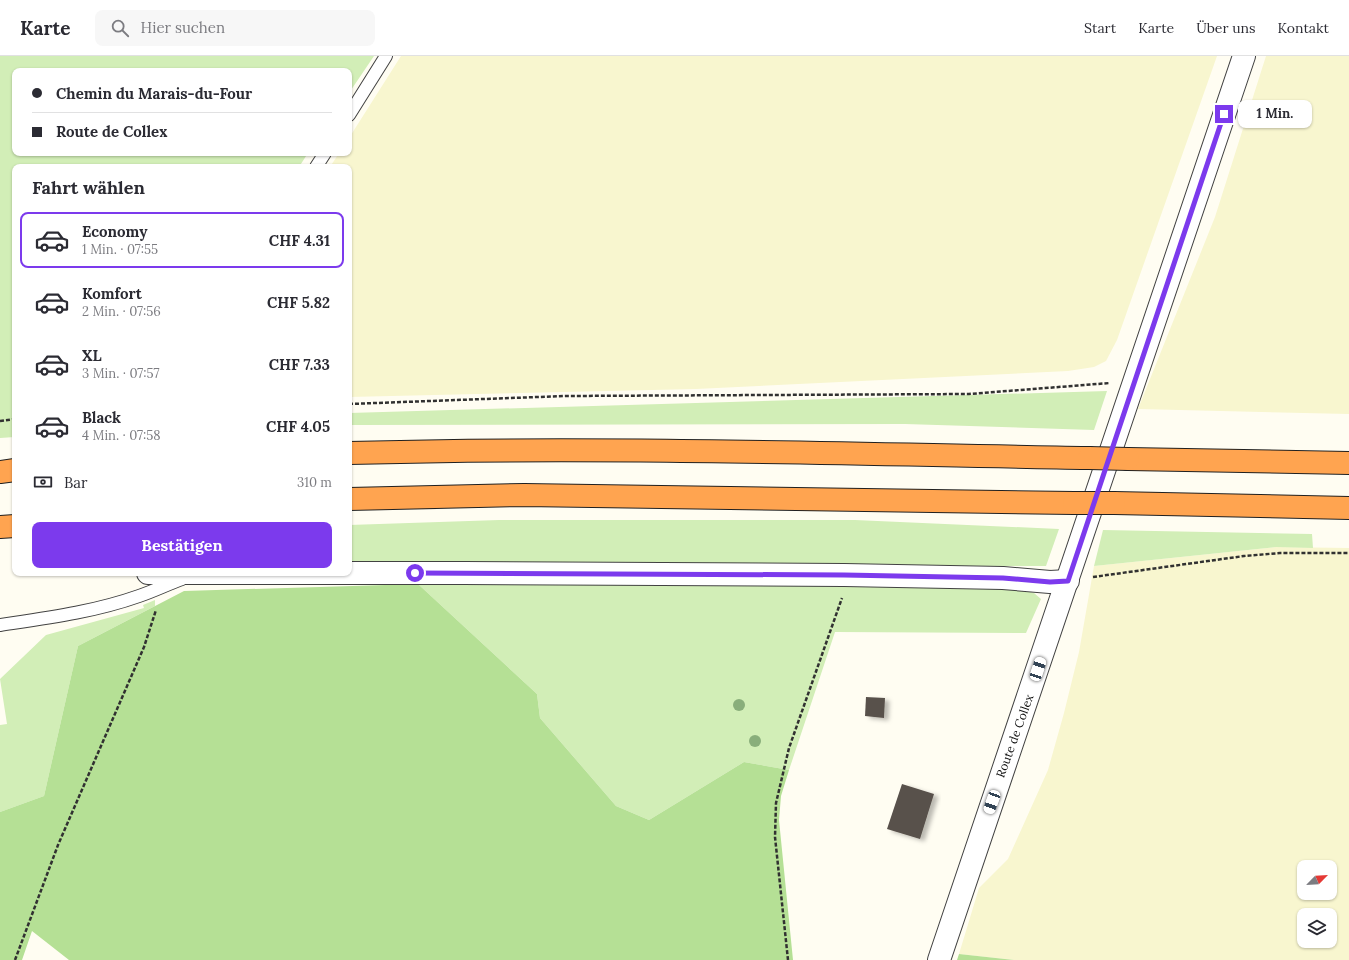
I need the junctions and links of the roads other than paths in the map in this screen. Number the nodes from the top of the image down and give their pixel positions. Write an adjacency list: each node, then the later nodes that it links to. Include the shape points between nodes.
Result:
1 (386, 56): 3 (lane)
2 (1244, 56): 15 (street, Route de Collex)
3 (352, 109)
4 (352, 453): 5 (highway, bridge, via 657,451)
5 (1349, 463)
6 (12, 470): 7 (highway)
7 (0, 472)
8 (352, 499): 9 (highway, bridge, via 524,495)
9 (1349, 508)
10 (12, 526): 11 (highway)
11 (0, 527)
12 (352, 573): 15 (street, via 844,575)
13 (172, 576): 14 (street)
14 (151, 578): 16 (lane, via 140,596 68,615)
15 (1068, 581): 17 (street, Route de Collex)
16 (0, 625)
17 (939, 960)

